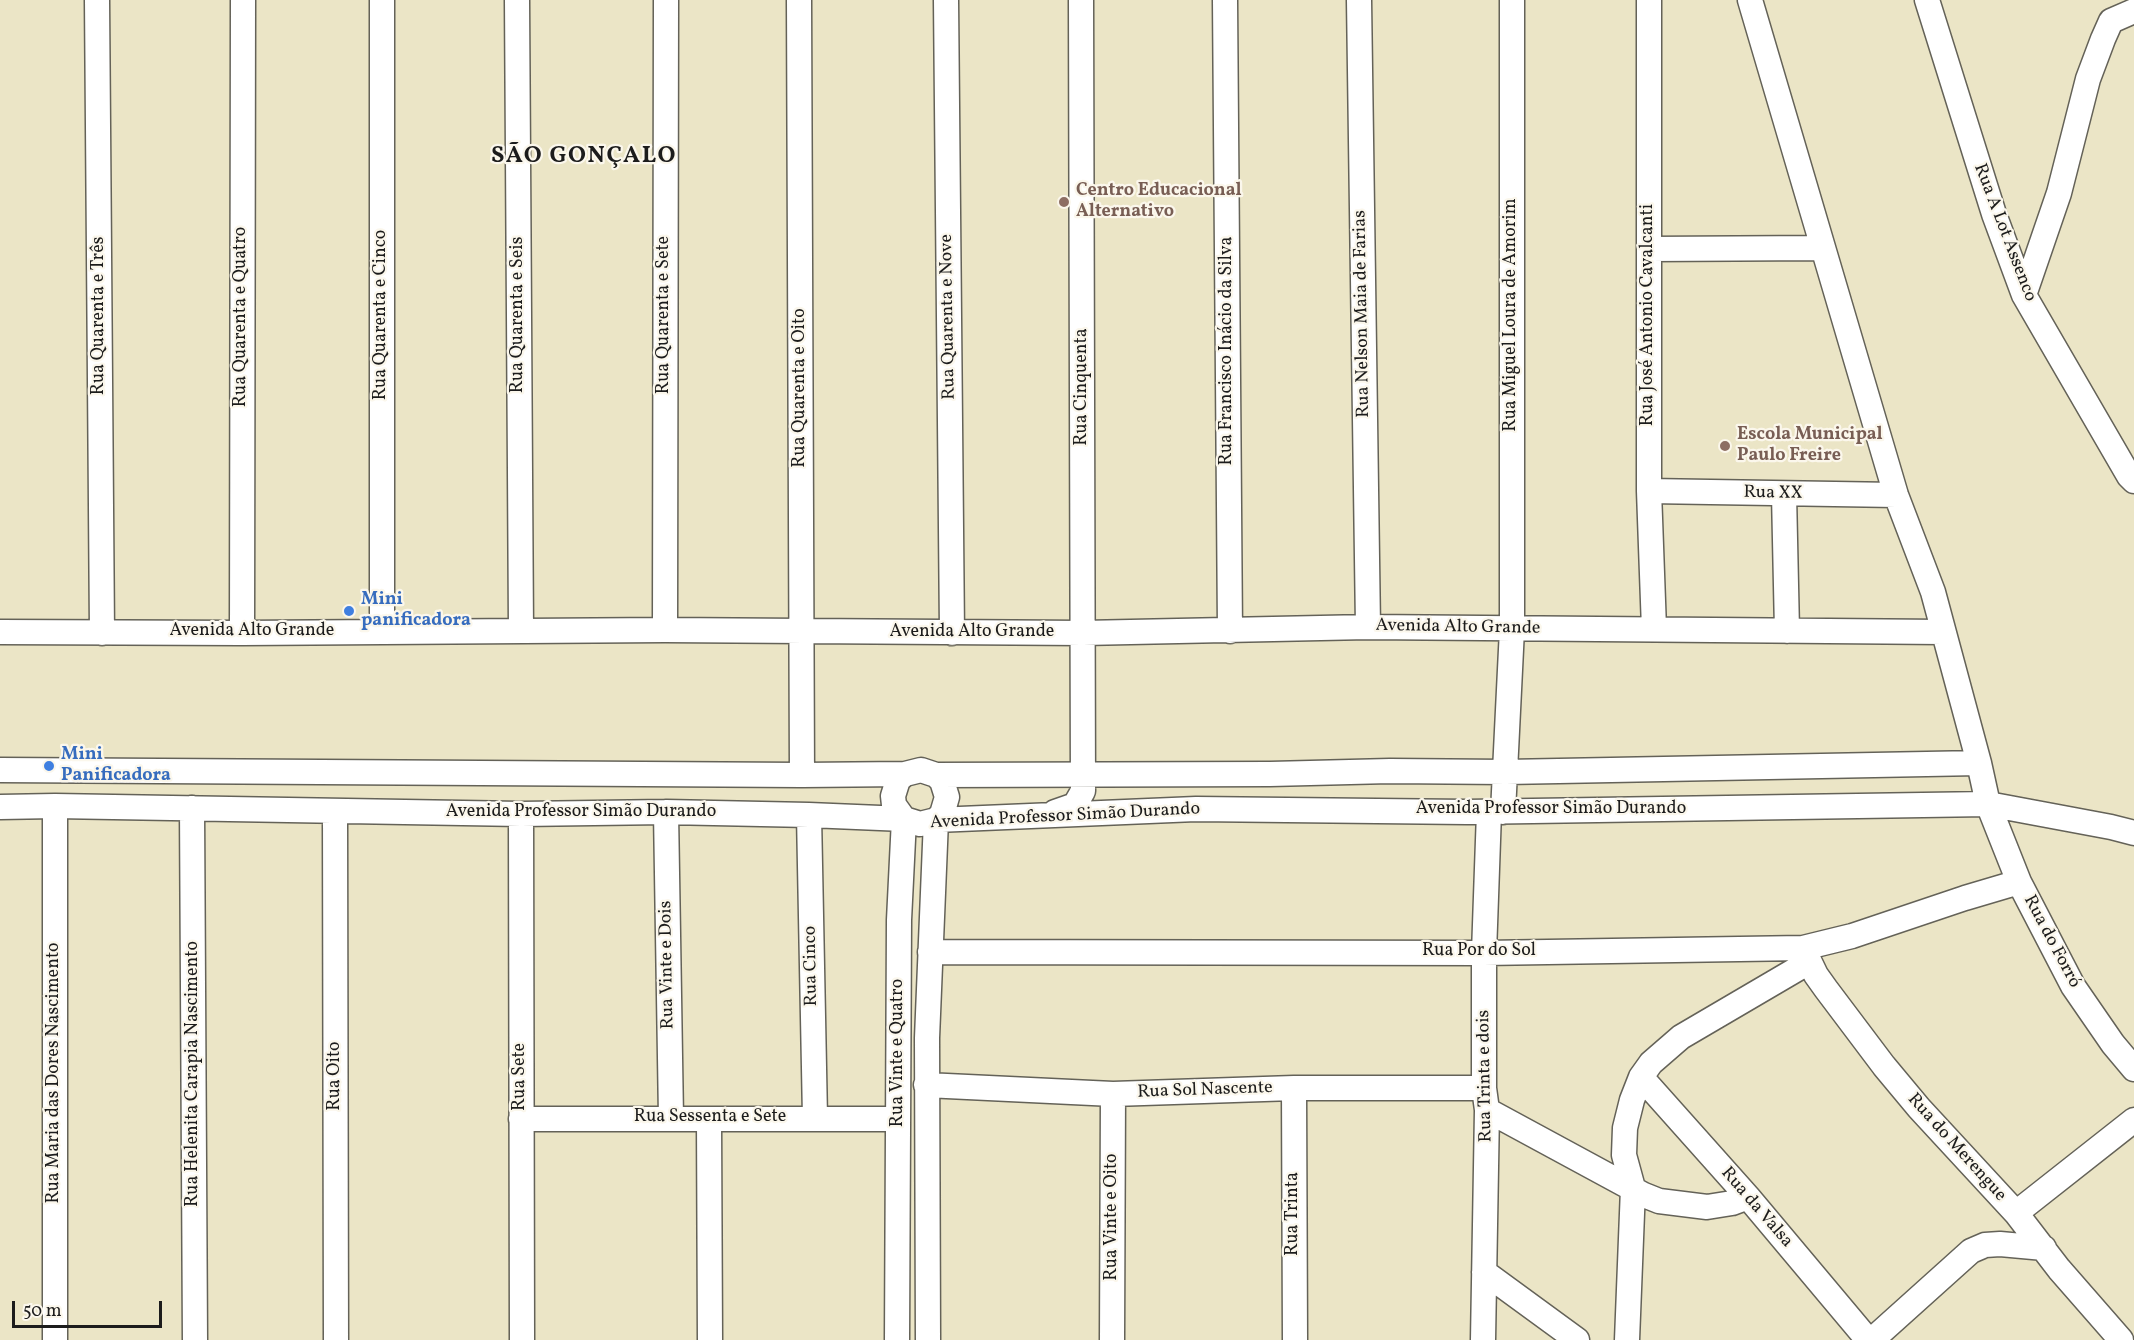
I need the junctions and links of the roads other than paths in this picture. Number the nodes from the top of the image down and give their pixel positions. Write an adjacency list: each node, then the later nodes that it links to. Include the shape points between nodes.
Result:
1 (98, 0): 34 (street, Rua Quarenta e Três)
2 (243, 0): 35 (street, Rua Quarenta e Quatro)
3 (382, 0): 28 (street, Rua Quarenta e Cinco)
4 (517, 0): 26 (street, Rua Quarenta e Seis)
5 (666, 0): 27 (street, Rua Quarenta e Sete)
6 (799, 0): 29 (street, Rua Quarenta e Oito)
7 (946, 0): 36 (street, Rua Quarenta e Nove)
8 (1082, 0): 37 (street, Rua Cinquenta)
9 (1225, 0): 30 (street, Rua Francisco Inácio da Silva)
10 (1359, 0): 23 (street, Rua Nelson Maia de Farias)
11 (1512, 0): 24 (street, Rua Miguel Loura de Amorim)
12 (1649, 0): 17 (street, Rua José Antonio Cavalcanti)
13 (1750, 0): 16 (street, Rua do Forró)
14 (1927, 0): 18 (street, Rua A Lot Assenco, via 1994,214)
15 (2134, 11): 18 (street, via 2111,21 2088,79 2059,193)
16 (1822, 248): 17 (street); 22 (street, Rua do Forró)
17 (1650, 249): 20 (street, Rua José Antonio Cavalcanti)
18 (2024, 295): 19 (street, Rua A Lot Assenco)
19 (2132, 474)
20 (1649, 491): 21 (street, Rua XX); 25 (street, Rua José Antonio Cavalcanti)
21 (1784, 494): 22 (street, Rua XX); 31 (street)
22 (1896, 495): 33 (street, Rua do Forró, via 1933,592)
23 (1368, 627): 24 (street, Avenida Alto Grande); 30 (street, Avenida Alto Grande)
24 (1512, 629): 25 (street, Avenida Alto Grande); 40 (street, Rua Miguel Loura de Amorim)
25 (1654, 629): 31 (street, Avenida Alto Grande)
26 (521, 630): 27 (street, Avenida Alto Grande); 28 (street, Avenida Alto Grande)
27 (665, 630): 29 (street, Avenida Alto Grande)
28 (382, 631): 35 (street, Avenida Alto Grande)
29 (803, 631): 36 (street, Avenida Alto Grande); 43 (street, Rua Quarenta e Oito)
30 (1230, 631): 37 (street, Avenida Alto Grande)
31 (1787, 631): 33 (street, Avenida Alto Grande)
32 (0, 632): 34 (street, Avenida Alto Grande)
33 (1943, 632): 38 (street, Rua do Forró)
34 (102, 633): 35 (street, Avenida Alto Grande)
35 (242, 633)
36 (952, 633): 37 (street, Avenida Alto Grande)
37 (1083, 633): 42 (street, Rua Cinquenta)
38 (1980, 763): 40 (street, Avenida Professor Simão Durando); 45 (street, Rua do Forró)
39 (0, 771): 43 (street, Avenida Professor Simão Durando)
40 (1506, 771): 42 (street, Avenida Professor Simão Durando); 50 (street, Rua Trinta e dois)
41 (904, 774): 43 (street, Avenida Professor Simão Durando); 44 (street, Avenida Professor Simão Durando, via 921,770); 55 (street, Rua Vinte e Quatro, via 892,796)
42 (1083, 774): 44 (street, Avenida Professor Simão Durando); 54 (street, Rua Cinquenta, via 1083,791 1075,805)
43 (802, 775)
44 (936, 775): 56 (street, Rua Vinte e Quatro, via 947,797)
45 (1988, 804): 50 (street, Avenida Professor Simão Durando); 57 (street, Avenida Professor Simão Durando); 58 (street, Rua do Forró)
46 (55, 806): 47 (street, Avenida Professor Simão Durando); 48 (street, Avenida Professor Simão Durando); 81 (street, Rua Maria das Dores Nascimento)
47 (0, 807)
48 (192, 808): 49 (street, Avenida Professor Simão Durando); 82 (street, Rua Helenita Carapia Nascimento)
49 (335, 811): 52 (street, Avenida Professor Simão Durando); 83 (street, Rua Oito)
50 (1496, 812): 54 (street, Avenida Professor Simão Durando, via 1196,809); 62 (street, Rua Trinta e dois)
51 (666, 813): 52 (street, Avenida Professor Simão Durando); 53 (street, Avenida Professor Simão Durando); 70 (street, Rua Vinte e Dois)
52 (521, 814): 72 (street, Rua Sete)
53 (809, 815): 55 (street, Avenida Professor Simão Durando); 71 (street, Rua Cinco)
54 (1046, 815): 56 (street, Avenida Professor Simão Durando)
55 (904, 819): 56 (street, Avenida Professor Simão Durando, via 920,824); 59 (street, Rua Vinte e Quatro)
56 (936, 820): 60 (street, Rua Vinte e Quatro)
57 (2134, 833)
58 (2019, 882): 63 (street, Rua Por do Sol, via 1852,936); 64 (street, Rua do Forró, via 2073,986)
59 (899, 920): 60 (street); 73 (street, Rua Vinte e Quatro)
60 (932, 920): 61 (street, Rua Vinte e Quatro)
61 (930, 952): 62 (street, Rua Por do Sol); 66 (street, Rua Vinte e Quatro)
62 (1484, 953): 63 (street, Rua Por do Sol); 69 (street, Rua Trinta e dois)
63 (1806, 955): 65 (street, via 1681,1037); 78 (street, Rua do Merengue, via 1826,989 1884,1066)
64 (2134, 1069)
65 (1641, 1077): 76 (street, via 1624,1128 1624,1155); 77 (street, Rua da Valsa)
66 (926, 1085): 68 (street, Rua Sol Nascente); 87 (street, Rua Vinte e Quatro)
67 (1294, 1088): 68 (street, Rua Sol Nascente); 69 (street, Rua Sol Nascente); 89 (street, Rua Trinta)
68 (1113, 1094): 88 (street, Rua Vinte e Oito)
69 (1486, 1099): 76 (street); 80 (street, Rua Trinta e dois)
70 (671, 1118): 72 (street, Rua Sessenta e Sete); 74 (street, Rua Sessenta e Sete)
71 (815, 1118): 73 (street, Rua Sessenta e Sete); 74 (street, Rua Sessenta e Sete)
72 (521, 1119): 84 (street, Rua Sete)
73 (898, 1119): 86 (street, Rua Vinte e Quatro)
74 (709, 1120): 85 (street)
75 (2134, 1120): 78 (street)
76 (1633, 1188): 77 (street, via 1675,1204 1721,1206); 92 (street)
77 (1748, 1197): 93 (street, Rua da Valsa)
78 (2016, 1213): 79 (street, Rua do Merengue)
79 (2044, 1248): 93 (street, via 2000,1244 1971,1251); 94 (street, Rua do Merengue)
80 (1484, 1272): 90 (street, Rua Trinta e dois); 91 (street)
81 (55, 1340)
82 (195, 1340)
83 (336, 1340)
84 (522, 1340)
85 (710, 1340)
86 (897, 1340)
87 (928, 1340)
88 (1112, 1340)
89 (1295, 1340)
90 (1483, 1340)
91 (1577, 1340)
92 (1627, 1340)
93 (1870, 1340)
94 (2121, 1340)

